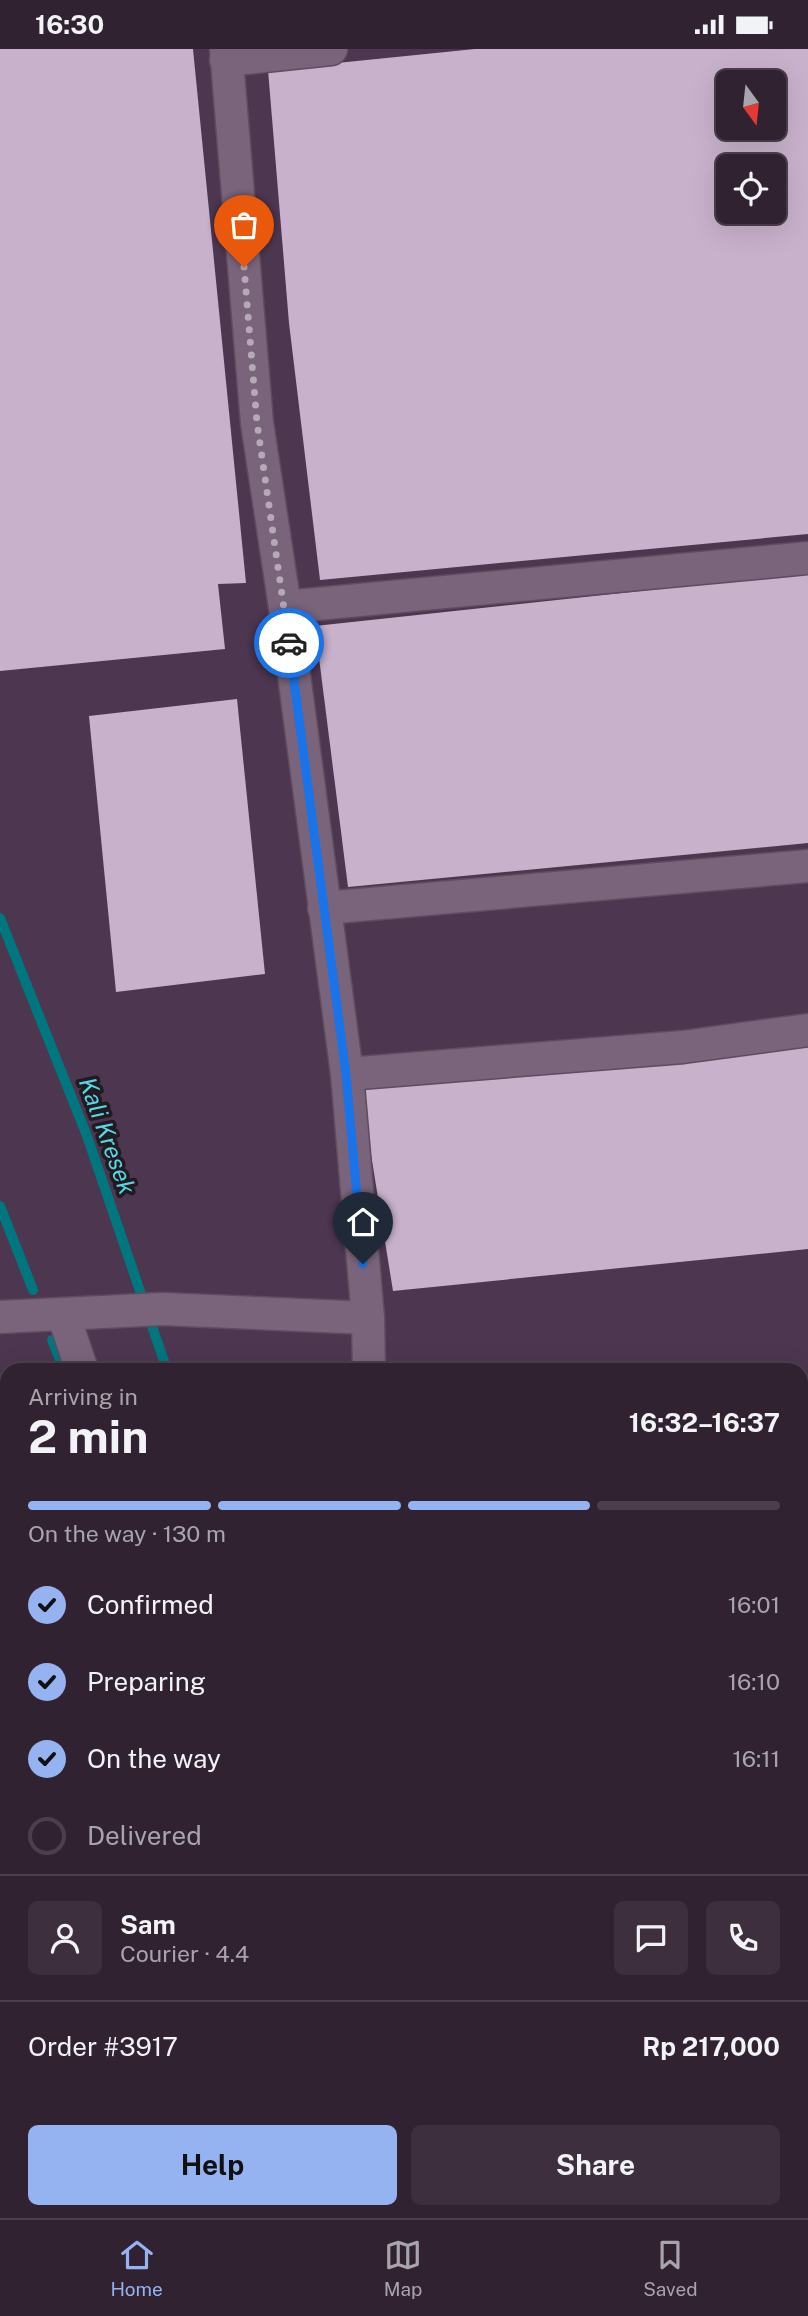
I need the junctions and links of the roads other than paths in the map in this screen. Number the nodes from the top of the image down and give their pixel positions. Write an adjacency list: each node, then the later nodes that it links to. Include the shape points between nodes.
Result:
1 (331, 49): 2 (lane)
2 (226, 54): 4 (lane, via 257,423)
3 (808, 558): 4 (lane)
4 (285, 607): 6 (lane)
5 (808, 866): 6 (lane)
6 (324, 908): 8 (lane)
7 (808, 1030): 8 (lane, via 683,1047)
8 (346, 1074): 11 (lane)
9 (62, 1314): 10 (lane); 11 (lane, via 163,1309); 12 (lane)
10 (0, 1317)
11 (368, 1318): 13 (lane)
12 (80, 1363)
13 (369, 1363)

